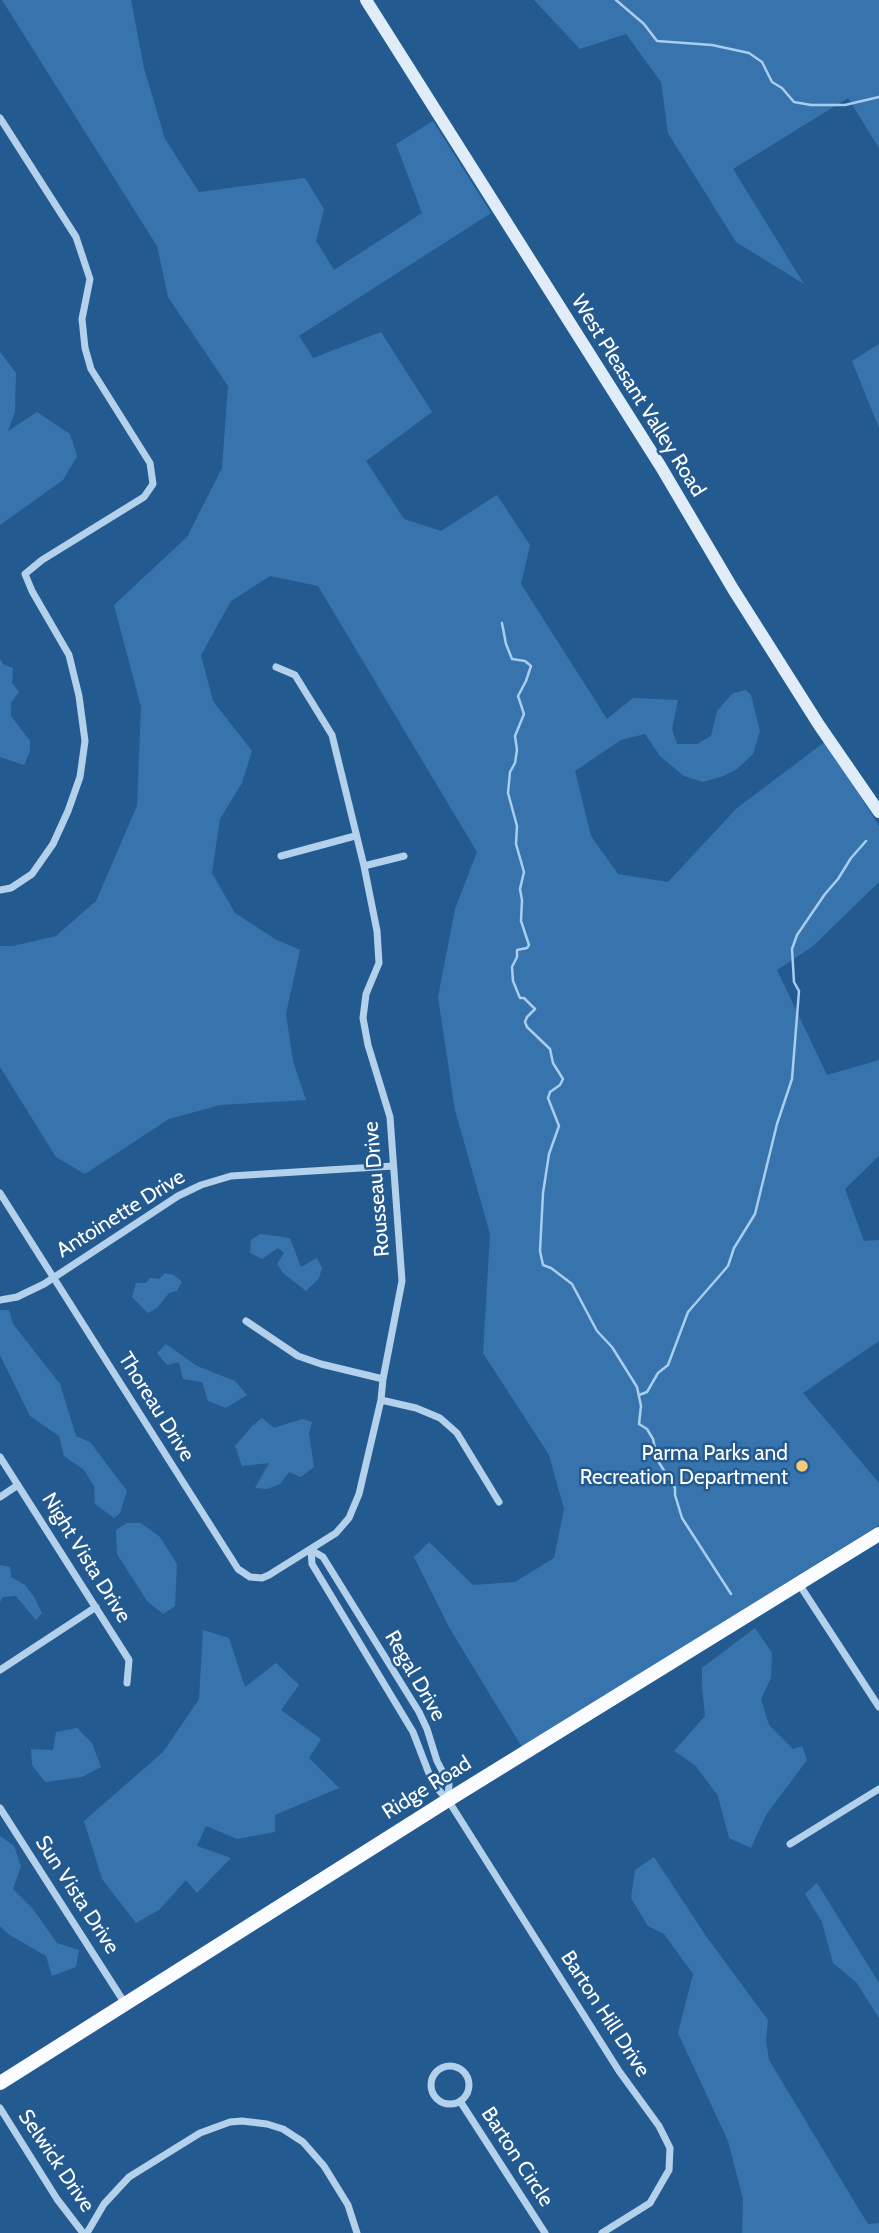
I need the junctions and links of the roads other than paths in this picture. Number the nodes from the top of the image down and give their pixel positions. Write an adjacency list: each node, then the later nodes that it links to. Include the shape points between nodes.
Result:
1 (366, 0): 4 (main road, West Pleasant Valley Road, via 673,486 733,589)
2 (0, 118): 9 (street, via 76,237 90,279 82,319 91,369 150,463 153,484 144,497 26,574 69,655 85,741 79,777 53,844 32,874)
3 (276, 667): 5 (street, Rousseau Drive, via 295,675 332,735)
4 (879, 812)
5 (355, 836): 6 (street); 8 (street, Rousseau Drive)
6 (281, 856)
7 (404, 856): 8 (street)
8 (364, 866): 10 (street, Rousseau Drive, via 379,963 366,993 363,1018 390,1117)
9 (0, 890)
10 (393, 1166): 12 (street, Antoinette Drive, via 231,1176 201,1185); 15 (street, Rousseau Drive, via 402,1281)
11 (0, 1193): 12 (street, Thoreau Drive)
12 (53, 1278): 13 (street, Antoinette Drive, via 28,1293); 22 (street, Thoreau Drive, via 239,1569 262,1578)
13 (0, 1300)
14 (246, 1321): 15 (street, via 298,1356)
15 (383, 1379): 16 (street, Rousseau Drive)
16 (381, 1400): 20 (street, via 440,1418 457,1433); 22 (street, Rousseau Drive, via 349,1518 336,1534)
17 (0, 1457): 18 (street, Night Vista Drive)
18 (18, 1485): 19 (street); 24 (street, Night Vista Drive)
19 (0, 1497)
20 (499, 1502)
21 (879, 1534): 23 (main road, Ridge Road)
22 (311, 1550): 27 (street, Regal Drive, via 323,1557); 28 (street, Regal Drive, via 312,1564)
23 (799, 1584): 29 (street); 31 (main road, Ridge Road)
24 (96, 1607): 25 (street); 26 (street, Night Vista Drive, via 129,1660)
25 (0, 1670)
26 (127, 1683)
27 (402, 1686): 28 (street); 31 (street, Regal Drive, via 428,1728 449,1784)
28 (390, 1694): 31 (street, Regal Drive, via 413,1732 433,1784)
29 (879, 1707)
30 (879, 1789): 33 (street)
31 (448, 1800): 34 (main road, Ridge Road); 41 (street, Barton Hill Drive, via 670,2148 669,2170 650,2203)
32 (0, 1808): 34 (street, Sun Vista Drive)
33 (790, 1844)
34 (124, 2002): 35 (main road, Ridge Road)
35 (0, 2083)
36 (460, 2101): 36 (street, Barton Circle, via 449,2104 434,2095 432,2077 440,2068 453,2066 468,2077 468,2091); 40 (street, Barton Circle)
37 (0, 2108): 38 (street, Selwick Drive, via 57,2199)
38 (85, 2233): 39 (street, via 129,2177 201,2133 242,2121 283,2129 303,2142 348,2205)
39 (357, 2233)
40 (545, 2233)
41 (602, 2233)

